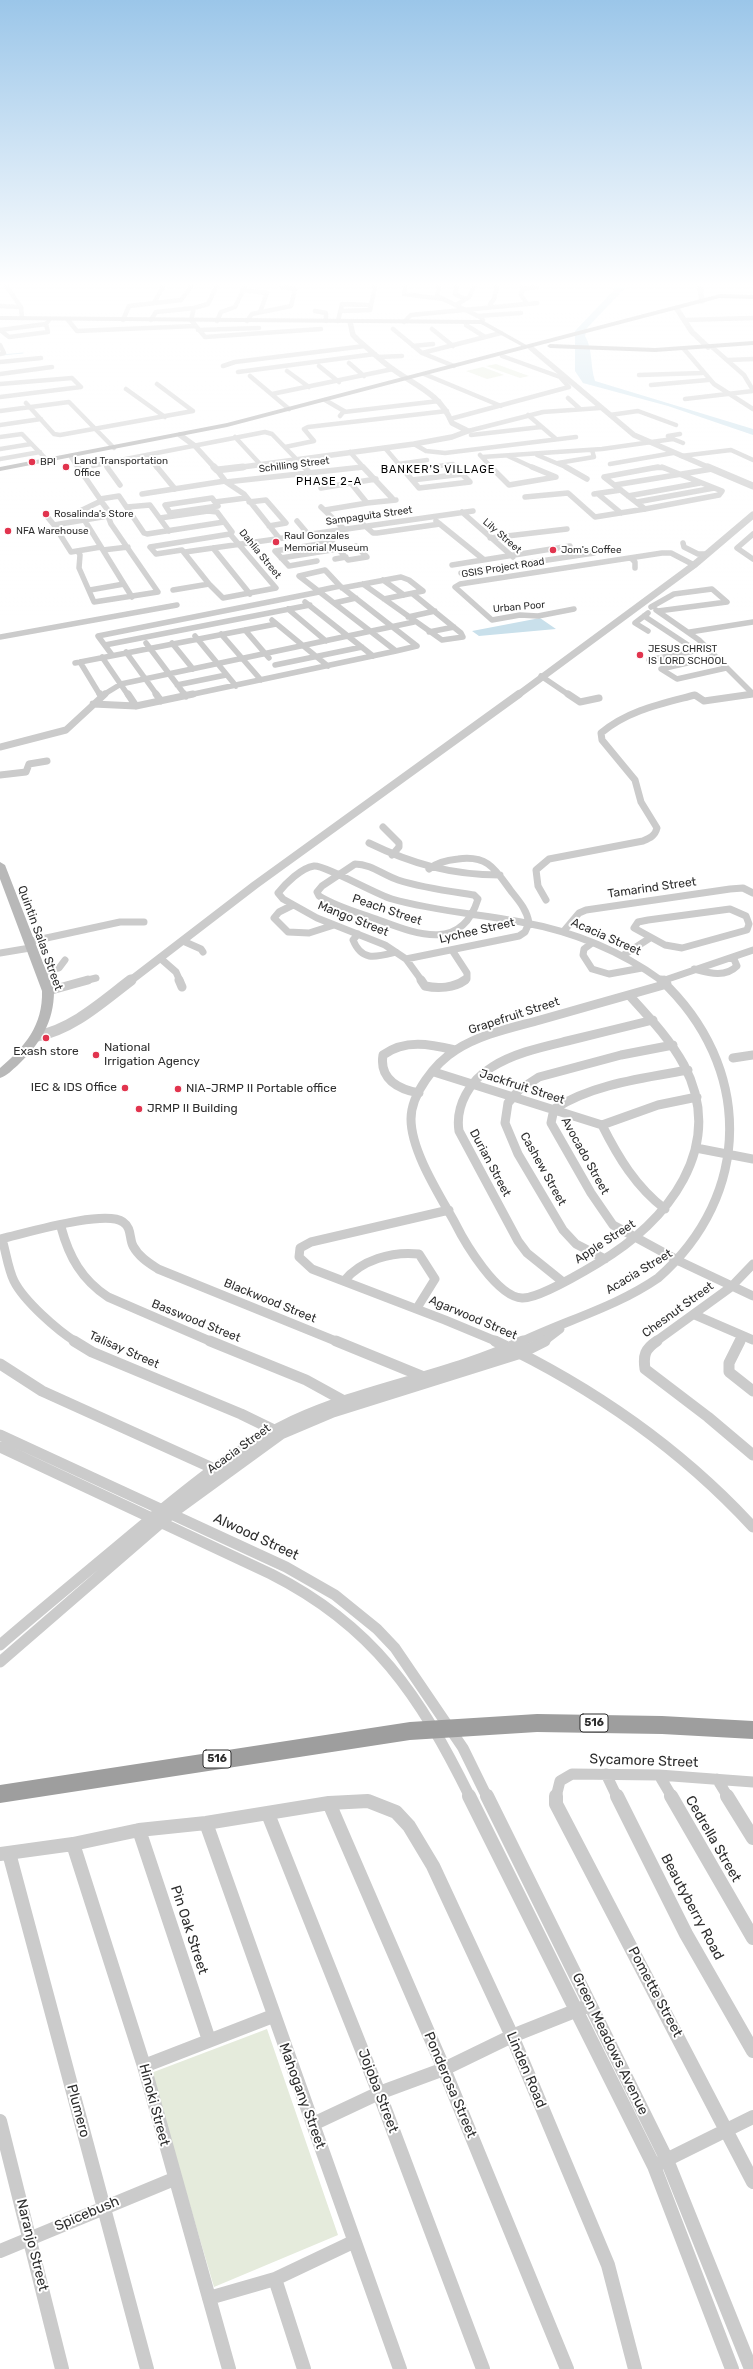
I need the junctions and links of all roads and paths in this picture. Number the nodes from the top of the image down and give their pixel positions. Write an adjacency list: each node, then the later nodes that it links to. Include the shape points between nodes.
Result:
1 (138, 398): 26 (street)
2 (175, 398): 26 (street, via 193,411)
3 (276, 398): 19 (street)
4 (335, 398): 13 (main road)
5 (434, 398): 14 (street)
6 (480, 398): 16 (street)
7 (531, 398): 16 (street)
8 (568, 398): 17 (street)
9 (588, 398): 18 (street)
10 (697, 398): 12 (street)
11 (732, 398): 20 (street)
12 (685, 399)
13 (325, 400): 19 (main road); 23 (street)
14 (439, 401): 22 (street); 23 (street)
15 (27, 405): 21 (street); 27 (street); 33 (street, via 69,402)
16 (500, 406): 28 (street)
17 (579, 408): 18 (street); 24 (street)
18 (600, 408): 25 (street)
19 (289, 409): 36 (main road)
20 (753, 409)
21 (0, 411)
22 (447, 411): 28 (street); 29 (street)
23 (344, 412): 29 (street, via 340,415)
24 (528, 415): 32 (street); 34 (street)
25 (610, 415): 31 (street, via 640,411); 43 (street, via 629,431)
26 (165, 417): 33 (street)
27 (41, 419): 30 (street); 33 (street, via 57,434)
28 (450, 419): 34 (street, via 455,425)
29 (346, 422): 49 (street, via 305,428 314,440 300,446)
30 (0, 425)
31 (676, 425)
32 (541, 427): 38 (street); 41 (street)
33 (96, 430): 48 (street)
34 (468, 431): 38 (street)
35 (680, 434): 42 (street, via 668,436)
36 (180, 435): 47 (street); 48 (main road)
37 (0, 437): 45 (street, via 22,434)
38 (452, 437): 46 (street)
39 (234, 438): 47 (street); 49 (street, via 263,432 272,434); 70 (street)
40 (576, 438): 41 (street)
41 (556, 439): 52 (street)
42 (673, 439): 43 (street); 44 (street)
43 (652, 443): 53 (street); 56 (street)
44 (683, 443)
45 (31, 444): 51 (street); 54 (street)
46 (414, 444): 50 (street); 52 (street, via 424,450 438,453)
47 (194, 446): 58 (street); 77 (street)
48 (114, 448): 61 (main road)
49 (285, 448): 64 (street)
50 (384, 448): 55 (street); 71 (street)
51 (0, 449)
52 (472, 449): 62 (street)
53 (592, 450): 57 (street); 69 (street, via 595,455 593,457)
54 (40, 452): 63 (street); 67 (street)
55 (350, 452): 64 (street); 74 (street)
56 (673, 452): 60 (street); 72 (street)
57 (535, 454): 59 (street); 69 (street)
58 (147, 455): 68 (street); 93 (street)
59 (506, 455): 62 (street); 62 (street, via 554,476 554,479 506,484)
60 (680, 456): 66 (street, via 731,450); 75 (street)
61 (72, 457): 67 (main road); 98 (street)
62 (482, 457)
63 (0, 459)
64 (296, 459): 70 (street); 79 (street)
65 (427, 460): 71 (street)
66 (753, 460)
67 (48, 461): 76 (main road)
68 (105, 463): 73 (street); 89 (street)
69 (557, 463): 83 (street)
70 (260, 464): 77 (street)
71 (398, 464): 78 (street)
72 (610, 464)
73 (93, 466)
74 (363, 467): 79 (street, Schilling Street); 82 (street)
75 (712, 468): 81 (street); 88 (street)
76 (0, 469)
77 (217, 470): 85 (street)
78 (404, 470): 80 (street, via 447,464 455,465); 84 (street)
79 (309, 472): 85 (street, Schilling Street)
80 (463, 474): 84 (street); 84 (street, via 470,482 424,489 417,487)
81 (679, 474): 87 (street); 90 (street); 90 (street, via 657,466 604,476)
82 (376, 479): 86 (street); 102 (street, via 392,498)
83 (588, 479)
84 (412, 480)
85 (226, 482): 93 (street, Schilling Street); 99 (street)
86 (350, 482): 91 (street); 102 (street)
87 (700, 483): 92 (street); 97 (street)
88 (751, 484)
89 (120, 485)
90 (615, 485): 94 (street)
91 (321, 488)
92 (714, 488): 101 (street); 104 (street, via 722,493)
93 (174, 489): 95 (street, Schilling Street)
94 (621, 490): 97 (street); 107 (street, via 595,494)
95 (142, 494)
96 (525, 496): 107 (street, via 568,493 595,517)
97 (628, 496): 101 (street)
98 (101, 500): 103 (street, via 119,496); 109 (street, via 110,513); 114 (street, via 79,512)
99 (248, 500): 100 (street); 120 (street); 120 (street, via 266,500 286,523)
100 (215, 502): 100 (street, via 218,506 170,513 165,505 212,498)
101 (637, 502): 104 (street)
102 (367, 503): 122 (street, via 323,508)
103 (127, 507): 112 (street, via 150,505); 124 (street, via 144,533)
104 (645, 509): 107 (street)
105 (473, 511): 106 (street, Sampaguita Street)
106 (462, 512): 111 (street, Sampaguita Street); 129 (street, Lily Street)
107 (622, 513)
108 (45, 514): 118 (street)
109 (108, 516): 114 (street); 137 (street)
110 (177, 516): 112 (street); 116 (street, Dahlia Street, via 217,512); 121 (street)
111 (429, 516): 117 (street); 119 (street, Sampaguita Street)
112 (160, 518): 124 (street)
113 (751, 518): 145 (street)
114 (83, 519): 118 (street); 139 (street)
115 (297, 521): 126 (street)
116 (224, 522): 121 (street); 125 (street, Dahlia Street, via 232,532)
117 (440, 524): 119 (street, via 377,533 373,533); 151 (street)
118 (54, 525): 141 (street, via 69,551)
119 (364, 525): 122 (street, Sampaguita Street)
120 (269, 526): 128 (street)
121 (186, 528): 124 (street)
122 (343, 528): 126 (street, Sampaguita Street)
123 (567, 529): 129 (street)
124 (169, 531)
125 (230, 534): 131 (street); 133 (street, Dahlia Street)
126 (308, 534): 128 (street, Sampaguita Street)
127 (753, 534): 130 (street)
128 (279, 538): 133 (street, Sampaguita Street)
129 (490, 538): 146 (street, Lily Street)
130 (746, 540): 136 (street); 152 (street, via 737,548)
131 (176, 542): 142 (street); 142 (street, Sampaguita Street, via 150,547 156,554)
132 (683, 543): 145 (street, via 691,552)
133 (239, 544): 138 (street, Sampaguita Street); 171 (street, Dahlia Street, via 276,588)
134 (356, 546): 147 (street, via 367,557 350,560)
135 (570, 546): 146 (street)
136 (753, 546)
137 (128, 547): 139 (street); 174 (street, via 158,592)
138 (213, 548): 142 (street, Sampaguita Street); 171 (street)
139 (102, 549): 141 (street); 162 (street)
140 (338, 549): 143 (street); 147 (street); 148 (street, via 332,542 275,551)
141 (78, 551): 167 (street, via 79,568)
142 (184, 551): 163 (street)
143 (310, 553): 148 (street); 153 (street)
144 (594, 553): 155 (street)
145 (707, 554): 156 (street)
146 (510, 555): 151 (street); 155 (street, Lily Street)
147 (346, 557): 150 (street)
148 (281, 558): 153 (street, via 289,566)
149 (631, 558): 156 (street, GSIS Project Road, via 666,553); 157 (street, via 635,562); 159 (street, GSIS Project Road)
150 (335, 559)
151 (483, 559): 154 (street)
152 (753, 559)
153 (317, 561): 158 (street)
154 (452, 564)
155 (521, 564): 159 (street, Lily Street); 160 (street)
156 (694, 565): 185 (street)
157 (635, 568)
158 (325, 570): 165 (street); 169 (street, via 299,576)
159 (531, 572): 166 (street, GSIS Project Road)
160 (460, 573)
161 (383, 580): 164 (street); 172 (street, via 405,578 423,591); 173 (street)
162 (124, 584): 167 (street); 174 (street)
163 (209, 584): 168 (street); 171 (street, via 221,598)
164 (363, 584): 165 (street); 177 (street)
165 (341, 587): 169 (street); 176 (street)
166 (455, 587): 187 (street, Urban Poor, via 484,616 492,620 520,615 538,616)
167 (90, 590): 174 (street, via 92,600 96,602)
168 (174, 590)
169 (318, 591): 175 (street); 180 (street)
170 (695, 592): 179 (street); 181 (street); 181 (street, via 712,589 727,602)
171 (250, 594)
172 (413, 594): 173 (street); 189 (street)
173 (404, 595): 177 (street)
174 (132, 597)
175 (298, 597): 183 (street); 184 (street)
176 (356, 598): 180 (street); 197 (street)
177 (384, 599): 192 (street)
178 (665, 599): 179 (street); 185 (street); 188 (street)
179 (686, 600): 181 (street); 188 (street)
180 (334, 603): 203 (street)
181 (710, 604)
182 (177, 605): 208 (street)
183 (254, 605): 190 (street); 193 (street)
184 (310, 605): 186 (street); 207 (street)
185 (651, 607): 188 (street); 191 (street); 205 (street); 237 (street)
186 (288, 609): 190 (street); 211 (street)
187 (574, 609)
188 (676, 609)
189 (435, 611): 192 (street); 198 (street)
190 (265, 614): 196 (street); 200 (street)
191 (644, 616): 202 (street, via 635,623); 219 (street)
192 (408, 617): 194 (street)
193 (181, 619): 199 (street); 200 (street)
194 (414, 622): 197 (street); 204 (street)
195 (753, 622): 205 (street)
196 (276, 624): 201 (street); 214 (street)
197 (393, 626): 203 (street); 218 (street, via 417,646)
198 (454, 627): 204 (street); 204 (street, via 463,638 444,641)
199 (134, 628): 209 (street); 213 (street, via 100,635 98,637)
200 (190, 629): 209 (street); 210 (street)
201 (245, 630): 206 (street); 221 (street)
202 (648, 631)
203 (370, 632): 207 (street); 218 (street)
204 (429, 632)
205 (690, 632): 217 (street)
206 (221, 634): 210 (street); 227 (street)
207 (349, 636): 211 (street); 215 (street)
208 (0, 637)
209 (142, 638): 213 (street); 216 (street)
210 (198, 639): 212 (street); 229 (street)
211 (326, 641): 214 (street)
212 (172, 643): 216 (street); 232 (street)
213 (104, 645): 222 (street)
214 (303, 646): 221 (street); 223 (street)
215 (362, 647): 223 (street); 224 (street)
216 (149, 648): 220 (street); 234 (street)
217 (708, 648): 219 (street); 225 (street)
218 (396, 651): 224 (street)
219 (697, 651): 228 (street)
220 (126, 652): 222 (street); 238 (street)
221 (266, 654): 227 (street); 230 (street)
222 (112, 655): 226 (street)
223 (315, 656): 230 (street); 231 (street)
224 (373, 656): 231 (street)
225 (714, 657): 233 (street); 233 (street, via 661,669 678,679)
226 (102, 658): 240 (street); 245 (street, via 77,663)
227 (242, 659): 229 (street); 239 (street)
228 (649, 660)
229 (218, 664): 232 (street); 235 (street)
230 (275, 665): 236 (street)
231 (328, 666): 236 (street)
232 (193, 668): 234 (street)
233 (726, 668): 243 (street)
234 (169, 674): 238 (street); 241 (street)
235 (226, 675): 241 (street); 242 (street)
236 (285, 675): 239 (street)
237 (541, 676): 247 (street, via 580,702); 273 (street, via 255,885)
238 (145, 679): 240 (street); 248 (street)
239 (261, 680): 242 (street)
240 (121, 684): 245 (street); 250 (street)
241 (177, 685): 246 (street)
242 (236, 686): 246 (street)
243 (750, 687): 244 (street)
244 (753, 694): 263 (street, via 704,701 695,695 659,703 629,713 600,733 602,740 630,771 640,802 657,828 657,833 643,841 549,859 536,870 539,889)
245 (101, 696): 249 (street)
246 (186, 696): 248 (street)
247 (599, 698)
248 (161, 701): 250 (street)
249 (93, 704): 250 (street); 251 (street, via 71,727 62,732)
250 (136, 706)
251 (0, 747)
252 (47, 761): 253 (street, via 29,764 26,772)
253 (0, 775)
254 (383, 827): 256 (street, via 399,843 399,847)
255 (369, 843): 256 (street)
256 (392, 855): 259 (street)
257 (0, 865): 275 (main road, Quintin Salas Street)
258 (316, 866): 260 (street, Acacia Street); 264 (street, Mango Street, via 279,891 279,896)
259 (429, 869): 261 (street, via 463,876); 261 (street, Lychee Street, via 442,862 474,857 488,861)
260 (337, 875): 265 (street, Acacia Street, via 382,896 402,902); 265 (street, via 355,864 366,864 381,873 411,884 474,895 478,899); 265 (street, Peach Street, via 319,889 319,896 413,933 448,933 463,926)
261 (500, 875): 268 (street, Lychee Street, via 526,910)
262 (753, 893): 270 (street, Tamarind Street, via 743,888 730,889 586,910 579,913)
263 (546, 900)
264 (293, 905): 269 (street, Mango Street); 269 (street, via 279,912 274,918 288,932 309,933)
265 (473, 914): 268 (street, Acacia Street)
266 (750, 916): 272 (street, via 747,930 688,947 673,948); 272 (street, via 730,909 638,922 634,928)
267 (144, 922): 275 (street, via 120,922)
268 (529, 923): 270 (street, Acacia Street); 276 (street, Lychee Street, via 525,932 518,936)
269 (334, 925): 271 (street, Mango Street)
270 (563, 932): 274 (street, Acacia Street)
271 (358, 934): 279 (street, Mango Street); 279 (street, via 353,940 363,955 379,956)
272 (650, 938): 281 (street)
273 (183, 941): 278 (street); 283 (street)
274 (592, 943): 281 (street, Acacia Street); 286 (street, via 584,949 584,955 592,969 609,974)
275 (29, 945): 280 (street); 288 (main road, Quintin Salas Street)
276 (452, 950): 284 (street, Lychee Street); 284 (street, Mango Street, via 468,976 461,983 440,987 425,986)
277 (753, 950): 282 (street)
278 (203, 952)
279 (396, 952): 284 (street, Mango Street)
280 (0, 954)
281 (622, 956): 286 (street, Acacia Street)
282 (733, 957): 287 (street); 287 (street, via 737,966 733,971 722,974)
283 (160, 958): 291 (street, via 176,972); 296 (street, via 67,1027)
284 (406, 959)
285 (65, 960): 288 (street, via 59,968)
286 (642, 968): 290 (street, Acacia Street)
287 (694, 969): 290 (street)
288 (41, 973): 292 (main road, Quintin Salas Street)
289 (96, 978): 292 (street)
290 (665, 983): 293 (street, Grapefruit Street); 294 (street, Acacia Street)
291 (182, 987)
292 (48, 991): 296 (main road, Quintin Salas Street, via 48,1011)
293 (629, 995): 295 (street, Apple Street); 298 (street, Grapefruit Street, via 505,1029 483,1036)
294 (704, 1018)
295 (652, 1020): 297 (street, Apple Street); 304 (street, Durian Street, via 525,1052 491,1067)
296 (37, 1036): 303 (main road, Quintin Salas Street, via 28,1050)
297 (674, 1045): 301 (street, Apple Street); 306 (street, Cashew Street, via 621,1055 539,1077)
298 (455, 1050): 302 (street, Grapefruit Street); 305 (street, via 429,1044 414,1045 393,1048 383,1055 383,1070 392,1084)
299 (753, 1055): 300 (street, via 731,1055)
300 (738, 1069)
301 (688, 1070): 307 (street, Apple Street); 308 (street, Avocado Street, via 637,1080 566,1100)
302 (434, 1072): 304 (street, Jackfruit Street); 305 (street, Grapefruit Street)
303 (0, 1074)
304 (474, 1084): 306 (street, Jackfruit Street); 323 (street, Durian Street, via 463,1100 457,1118 465,1144 527,1253)
305 (419, 1093): 314 (street, Grapefruit Street, via 412,1110 411,1125 415,1144)
306 (513, 1096): 308 (street, Jackfruit Street); 319 (street, Cashew Street, via 504,1119 518,1154 563,1230 576,1244)
307 (697, 1097): 309 (street, via 658,1105); 310 (street, Apple Street, via 700,1120)
308 (554, 1109): 309 (street, Jackfruit Street); 316 (street, Avocado Street, via 551,1123 609,1222)
309 (602, 1125): 313 (street, via 644,1192)
310 (696, 1148): 311 (street); 313 (street, Apple Street, via 683,1181)
311 (749, 1156): 312 (street)
312 (744, 1168)
313 (664, 1209): 316 (street, Apple Street)
314 (449, 1210): 322 (street, Agarwood Street, via 311,1242 300,1248 299,1257 305,1264); 326 (street, Grapefruit Street, via 467,1244 484,1267 508,1292)
315 (61, 1227): 318 (street); 335 (street, Blackwood Street, via 103,1217 119,1220 128,1226 132,1245 141,1258 158,1269); 338 (street, Basswood Street, via 67,1250 75,1265 108,1297 185,1332 306,1380)
316 (636, 1238): 319 (street, Apple Street); 320 (street, Avocado Street)
317 (705, 1238): 320 (street, Acacia Street)
318 (1, 1239): 339 (street, Talisay Street, via 14,1281 25,1298 66,1336 92,1352)
319 (605, 1260): 323 (street, Apple Street)
320 (681, 1262): 324 (street, Avocado Street); 329 (street, Acacia Street, via 644,1287)
321 (753, 1264): 324 (street, Chesnut Street)
322 (344, 1281): 327 (street, Agarwood Street); 327 (street, via 356,1267 364,1263 406,1254 419,1254 435,1279)
323 (563, 1282): 326 (street, Apple Street)
324 (731, 1287): 325 (street, Avocado Street); 328 (street, Chesnut Street)
325 (753, 1296)
326 (526, 1298)
327 (417, 1308): 332 (street, Agarwood Street)
328 (695, 1315): 330 (street); 342 (street, Chesnut Street, via 648,1347 644,1352 643,1364 652,1375)
329 (561, 1328): 332 (street, Acacia Street, via 537,1335); 333 (street, Acacia Street, via 545,1341)
330 (742, 1336): 331 (street); 337 (street, via 729,1363 729,1372)
331 (753, 1340)
332 (509, 1348): 333 (street, Agarwood Street); 335 (street, Acacia Street)
333 (521, 1353): 336 (street, Acacia Street); 346 (street, Agarwood Street, via 591,1394 638,1426 702,1477)
334 (0, 1364): 343 (street, via 42,1391)
335 (422, 1377): 336 (street, Blackwood Street); 338 (street, Acacia Street)
336 (434, 1382): 338 (street, Acacia Street)
337 (753, 1391)
338 (347, 1403): 339 (street, Acacia Street, via 332,1412)
339 (278, 1432): 343 (street, Acacia Street); 344 (street, Acacia Street)
340 (0, 1436): 345 (street, Alwood Street)
341 (0, 1447): 345 (street, Alwood Street)
342 (753, 1455)
343 (215, 1469): 344 (street); 345 (street, Acacia Street)
344 (225, 1475): 345 (street, Acacia Street)
345 (162, 1516): 347 (street, Acacia Street); 348 (street, Acacia Street); 349 (street, Alwood Street, via 277,1576 324,1604 347,1622 383,1658)
346 (753, 1527)
347 (0, 1645)
348 (0, 1662)
349 (443, 1728): 350 (highway, 516, via 594,1723); 355 (highway, 516, via 155,1768); 365 (street, Green Meadows Avenue, via 476,1773); 366 (street, Green Meadows Avenue)
350 (753, 1730)
351 (606, 1774): 352 (street, Sycamore Street); 357 (street, Sycamore Street, via 572,1774 563,1777 554,1792); 370 (street, Beautyberry Road, via 686,1934)
352 (659, 1775): 353 (street, Sycamore Street); 364 (street, Cedrella Street)
353 (717, 1779): 354 (street, Sycamore Street); 361 (street)
354 (753, 1782)
355 (0, 1794)
356 (329, 1803): 358 (street); 368 (street, Linden Road, via 368,1801 396,1812 409,1826 433,1866); 372 (street, Ponderosa Street)
357 (556, 1804): 377 (street, Pomette Street)
358 (268, 1814): 359 (street); 373 (street, Jojoba Street)
359 (206, 1823): 360 (street); 367 (street, Mahogany Street)
360 (139, 1830): 362 (street); 369 (street, Pin Oak Street)
361 (753, 1838)
362 (73, 1844): 363 (street); 371 (street, Hinoki Street)
363 (5, 1853): 382 (street, Plumero)
364 (753, 1938)
365 (590, 2005): 366 (street); 378 (street, Green Meadows Avenue)
366 (575, 2011): 368 (street); 379 (street, Green Meadows Avenue)
367 (273, 2016): 369 (street); 376 (street, Mahogany Street)
368 (512, 2036): 372 (street); 395 (street, Linden Road, via 608,2265)
369 (209, 2040): 371 (street)
370 (753, 2051)
371 (144, 2066): 380 (street, Hinoki Street)
372 (444, 2069): 373 (street); 394 (street, Ponderosa Street)
373 (379, 2093): 376 (street); 393 (street, Jojoba Street)
374 (753, 2117): 377 (street)
375 (0, 2121): 383 (street, Naranjo Street)
376 (313, 2124): 384 (street, Mahogany Street)
377 (726, 2129): 378 (street); 381 (street, Pomette Street)
378 (667, 2160): 379 (street); 397 (street, Green Meadows Avenue)
379 (654, 2166): 396 (street, Green Meadows Avenue)
380 (174, 2179): 382 (street, Spicebush); 387 (street, Hinoki Street)
381 (753, 2182)
382 (104, 2207): 383 (street, Spicebush); 389 (street, Plumero)
383 (31, 2238): 385 (street, Spicebush); 388 (street, Naranjo Street)
384 (353, 2242): 386 (street); 392 (street, Mahogany Street)
385 (0, 2251)
386 (275, 2278): 387 (street); 391 (street)
387 (209, 2298): 390 (street, Hinoki Street)
388 (62, 2369)
389 (147, 2369)
390 (229, 2369)
391 (304, 2369)
392 (400, 2369)
393 (483, 2369)
394 (567, 2369)
395 (635, 2369)
396 (732, 2369)
397 (751, 2369)

